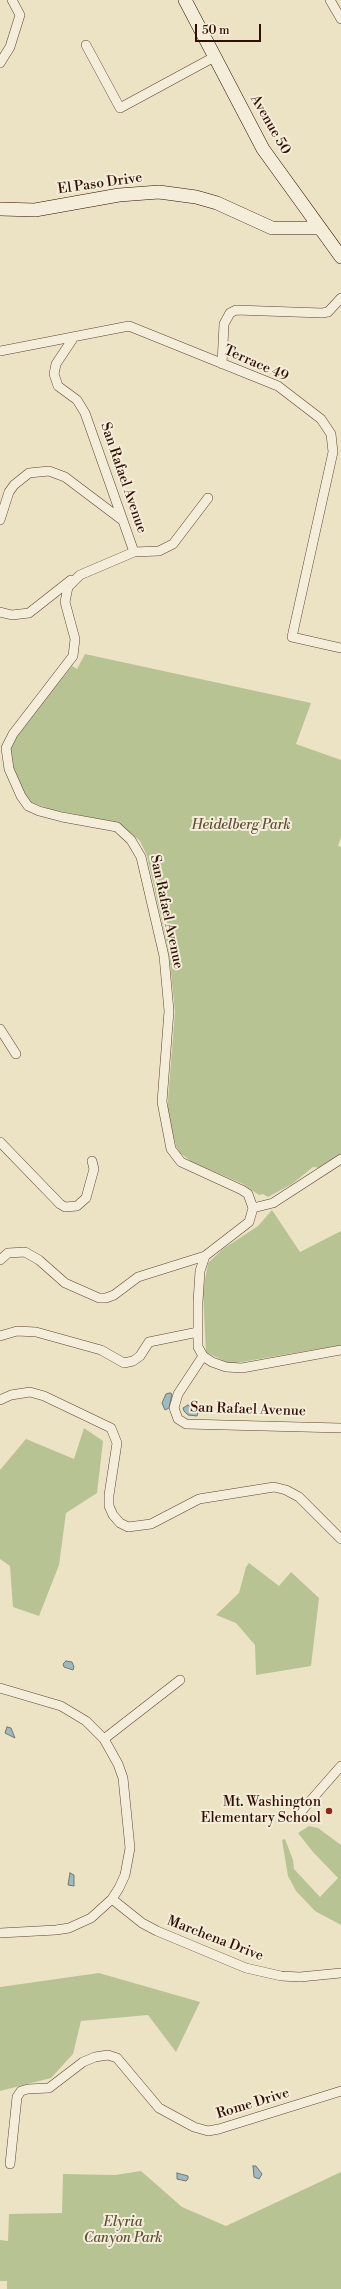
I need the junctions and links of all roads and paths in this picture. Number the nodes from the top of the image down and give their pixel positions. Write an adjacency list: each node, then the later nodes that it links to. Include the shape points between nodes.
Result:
1 (12, 0): 7 (street, via 20,14 10,47)
2 (185, 0): 6 (street, Avenue 50)
3 (330, 0): 4 (street)
4 (341, 19)
5 (86, 44): 6 (street, via 120,108)
6 (216, 56): 9 (street, Avenue 50, via 242,112 263,149)
7 (0, 63)
8 (0, 209): 9 (street, El Paso Drive, via 35,210 119,195 159,192 217,203 272,228)
9 (319, 228): 10 (street, Avenue 50)
10 (341, 257)
11 (341, 298): 14 (street, via 328,312 322,313 236,310 230,313 224,324)
12 (74, 337): 13 (street, Terrace 49); 14 (street, Terrace 49, via 129,326); 17 (street, San Rafael Avenue, via 56,364 54,374 58,386 77,400 85,413)
13 (0, 351)
14 (222, 364): 21 (street, Terrace 49, via 278,386 321,419 331,434 333,452 292,637)
15 (208, 498): 18 (street, via 173,544 159,551)
16 (0, 520): 17 (street, via 14,484 29,473 44,471 66,477)
17 (122, 520): 18 (street, San Rafael Avenue)
18 (134, 552): 19 (street, San Rafael Avenue)
19 (80, 576): 20 (street, via 56,590 29,613 12,616); 27 (street, San Rafael Avenue, via 72,581 65,594 75,639 72,656 12,734 6,748 9,769 28,806 62,817 116,827 125,832 137,849 164,956 169,1011 162,1102 171,1149 181,1162 248,1194)
20 (0, 612)
21 (341, 648)
22 (0, 1029): 23 (street)
23 (16, 1054)
24 (0, 1142): 26 (street, via 65,1207 76,1206 86,1198 94,1169)
25 (341, 1159): 27 (street, via 273,1203)
26 (92, 1161)
27 (254, 1208): 28 (street, via 250,1222)
28 (205, 1256): 29 (street, via 138,1277 106,1298 99,1298 65,1283 35,1257 25,1252 8,1253); 30 (street, via 200,1271)
29 (0, 1260)
30 (198, 1332): 31 (street, via 149,1342 133,1362 124,1363 101,1350 36,1332 17,1331); 33 (street, via 198,1347)
31 (0, 1336)
32 (341, 1350): 33 (street, via 242,1368 226,1367)
33 (203, 1356): 35 (street, San Rafael Avenue, via 178,1394 174,1408 178,1419 186,1424)
34 (0, 1400): 36 (street, via 30,1392 44,1396 111,1428 117,1443 108,1495 109,1506 120,1523 128,1527 151,1524 199,1499 274,1487 299,1497)
35 (341, 1428)
36 (341, 1539)
37 (180, 1680): 39 (street)
38 (0, 1688): 39 (street, via 61,1706 86,1721)
39 (104, 1739): 42 (street, via 114,1754 123,1778 130,1848 125,1874)
40 (341, 1766): 41 (street)
41 (298, 1815)
42 (112, 1899): 43 (street, via 91,1918 69,1928); 44 (street, Marchena Drive, via 157,1932 246,1968 281,1976 300,1977)
43 (0, 1933)
44 (341, 1973)
45 (341, 2091): 46 (street, Rome Drive, via 219,2129 208,2130 194,2127 159,2108 116,2058 108,2055 95,2057 83,2062 49,2088 28,2088 21,2091 17,2098)
46 (10, 2164)

